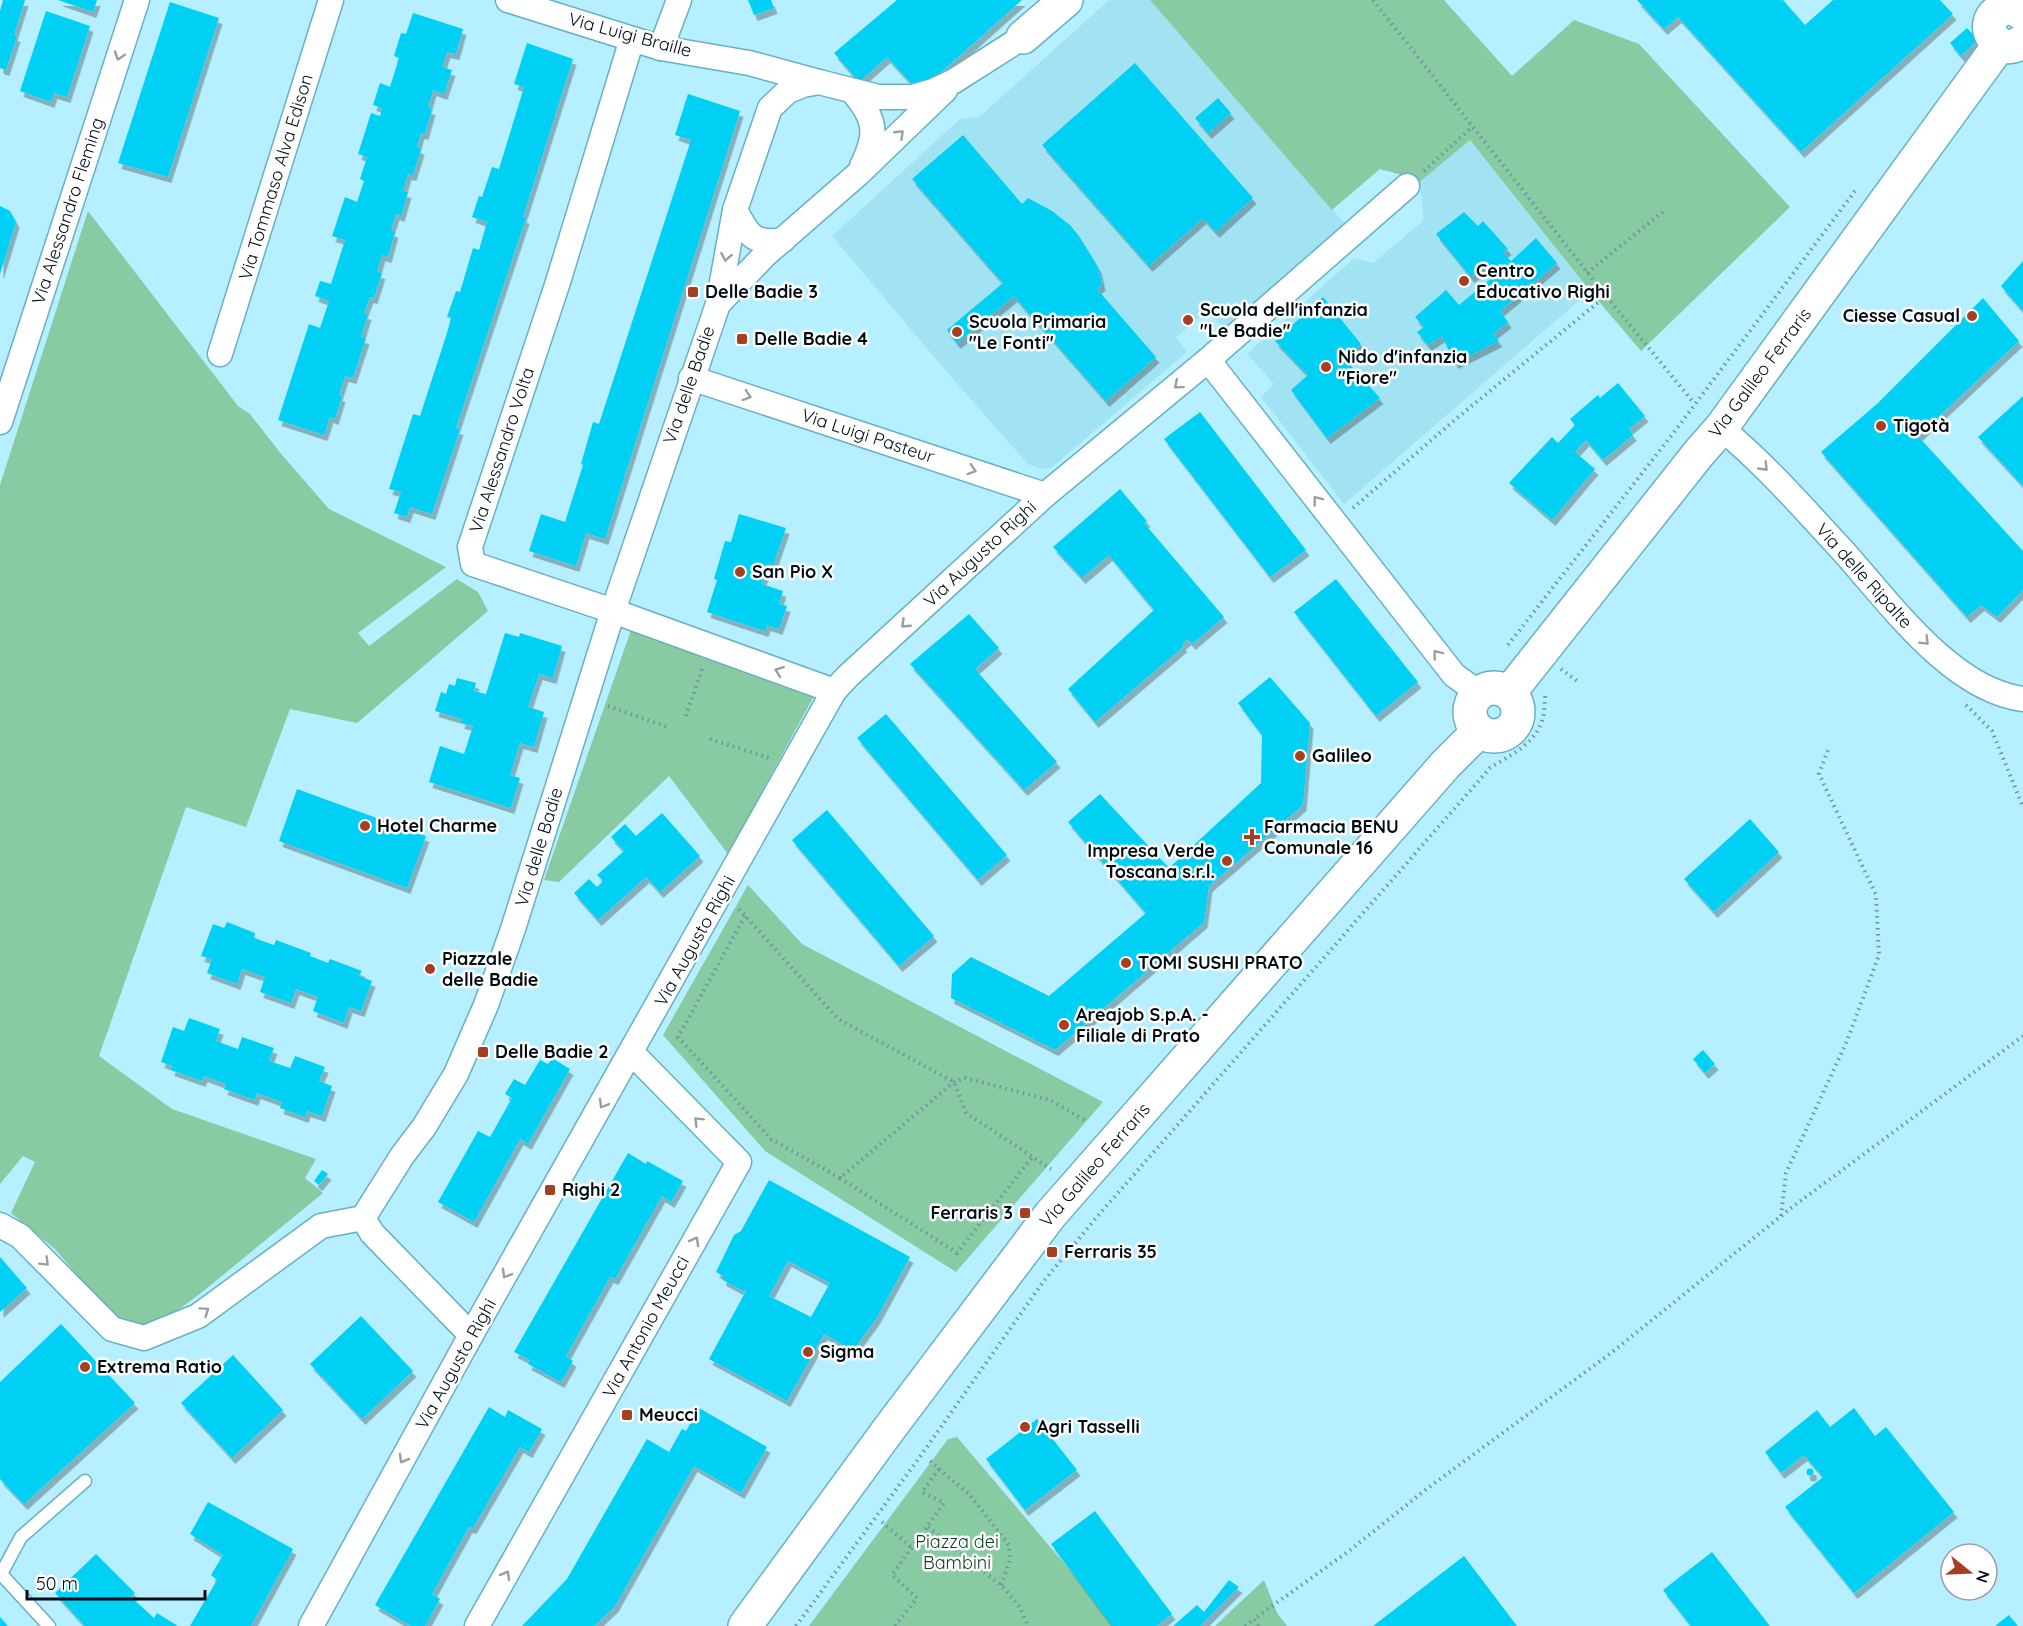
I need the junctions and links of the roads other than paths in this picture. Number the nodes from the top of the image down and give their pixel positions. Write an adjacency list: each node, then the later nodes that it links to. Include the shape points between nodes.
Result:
1 (137, 0): 23 (street, Via Alessandro Fleming, one-way to 23)
2 (331, 0): 20 (street, Via Tommaso Alva Edison)
3 (508, 0): 8 (street, Via Luigi Braille)
4 (679, 0): 9 (street)
5 (1066, 0): 7 (street, Via delle Badie)
6 (2013, 24): 24 (street, Via Galileo Ferraris)
7 (1023, 37): 11 (street, Via delle Badie)
8 (632, 39): 9 (street, Via Luigi Braille); 26 (street, Via Alessandro Volta, via 558,282 470,547 473,564)
9 (661, 48): 10 (street, Via Luigi Braille)
10 (753, 64): 12 (street, Via Luigi Braille); 14 (street, via 768,76)
11 (954, 81): 13 (street, Via delle Badie, via 912,98); 15 (street, Via delle Badie, one-way to 11)
12 (819, 82): 13 (street, Via delle Badie); 14 (street, via 788,91)
13 (853, 92): 15 (street, Via delle Badie, via 866,107 873,125 873,141)
14 (770, 108): 17 (street, Via delle Badie)
15 (858, 174): 18 (street, Via delle Badie)
16 (1407, 186): 21 (street, Via Augusto Righi)
17 (735, 210): 18 (street, via 748,235 767,241); 19 (street, Via delle Badie, one-way to 19)
18 (783, 240): 19 (street, Via delle Badie)
19 (718, 304): 22 (street, Via delle Badie)
20 (220, 354)
21 (1208, 360): 25 (street, Via Augusto Righi, one-way to 25); 28 (street, one-way to 21, via 1454,675)
22 (691, 378): 25 (street, Via Luigi Pasteur, one-way to 25); 26 (street, Via delle Badie)
23 (0, 423)
24 (1721, 428): 28 (street, Via Galileo Ferraris); 29 (street, Via delle Ripalte, one-way to 29, via 1767,469 1939,656 1970,680 2010,698)
25 (1045, 495): 27 (street, Via Augusto Righi, one-way to 27)
26 (613, 611): 27 (street, Via Alessandro Volta, one-way to 26); 31 (street, Via delle Badie, via 486,1005 456,1074)
27 (834, 691): 30 (street, Via Augusto Righi)
28 (1494, 693): 39 (street, Via Galileo Ferraris, via 1515,701 1518,709 1512,728 1499,736 1479,731 1445,765 1051,1214)
29 (2023, 699)
30 (632, 1053): 33 (street, Via Augusto Righi, one-way to 33); 38 (street, Via Antonio Meucci, one-way to 30, via 739,1162)
31 (363, 1218): 32 (street, one-way to 31, via 20,1236 112,1329 144,1338 198,1316 321,1226); 33 (street, via 372,1233)
32 (0, 1225)
33 (471, 1335): 36 (street, Via Augusto Righi, one-way to 36)
34 (85, 1481): 35 (lane, via 21,1537)
35 (0, 1574): 37 (lane)
36 (311, 1624)
37 (49, 1626)
38 (477, 1626)
39 (745, 1626)

